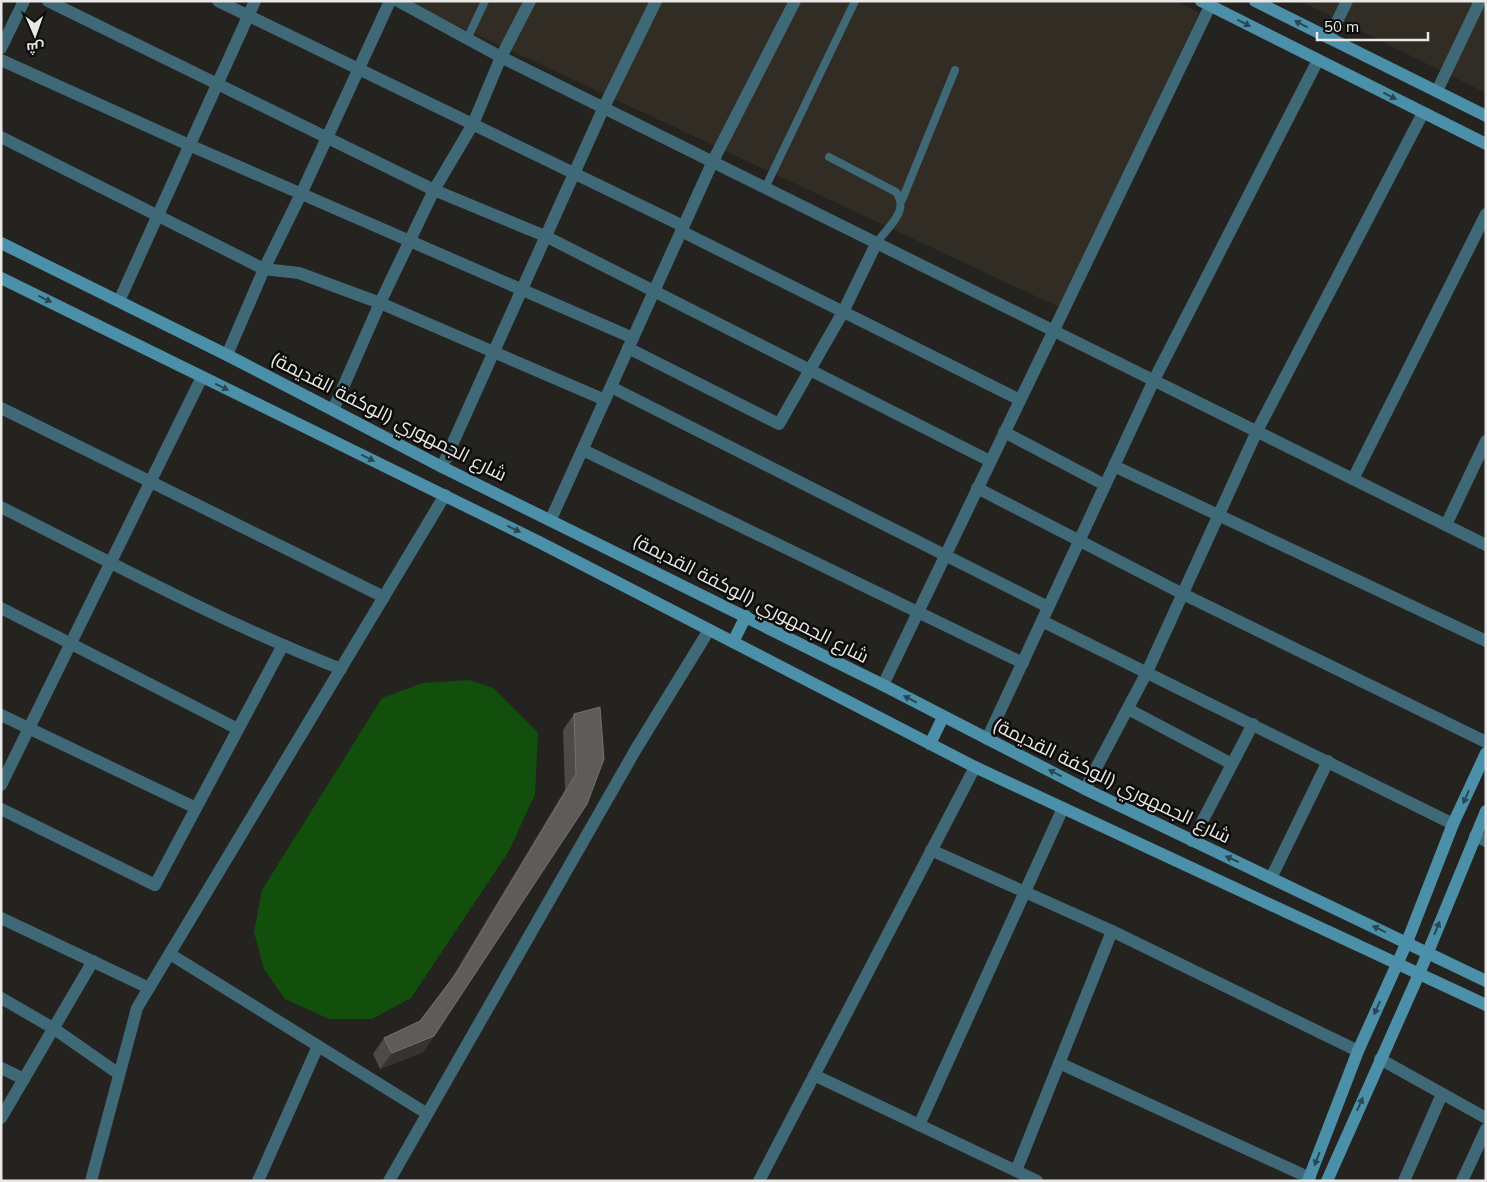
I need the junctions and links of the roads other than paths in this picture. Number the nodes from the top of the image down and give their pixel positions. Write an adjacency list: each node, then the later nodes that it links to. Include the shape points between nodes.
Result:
1 (24, 1): 19 (street)
2 (48, 1): 25 (street)
3 (218, 1): 16 (street)
4 (255, 1): 16 (street)
5 (390, 1): 23 (street)
6 (398, 1): 17 (street)
7 (485, 1): 17 (lane)
8 (530, 1): 20 (street)
9 (656, 1): 27 (street)
10 (795, 1): 36 (street)
11 (855, 1): 38 (lane)
12 (1255, 1): 18 (main road, one-way to 12)
13 (1347, 1): 18 (street)
14 (1480, 1): 26 (street)
15 (1206, 4): 22 (main road, one-way to 22); 56 (street)
16 (248, 16): 23 (street); 25 (street)
17 (468, 37): 20 (street)
18 (1329, 38): 26 (main road)
19 (1, 48)
20 (502, 57): 27 (street); 30 (street)
21 (1, 60): 34 (street)
22 (1318, 60): 28 (main road, one-way to 28); 62 (street)
23 (359, 68): 30 (street); 32 (street)
24 (955, 70): 41 (lane)
25 (217, 84): 32 (street); 34 (street)
26 (1437, 91): 29 (main road)
27 (604, 106): 36 (street); 37 (street)
28 (1423, 113): 33 (main road); 68 (street)
29 (1486, 116)
30 (473, 124): 37 (street); 39 (street)
31 (1, 137): 43 (street)
32 (327, 137): 39 (street); 40 (street)
33 (1486, 144)
34 (189, 145): 40 (street); 43 (street)
35 (829, 157): 41 (lane, via 896,192)
36 (713, 161): 38 (street); 44 (street)
37 (574, 173): 44 (street); 45 (street)
38 (766, 186): 47 (street)
39 (434, 190): 45 (street); 46 (street)
40 (302, 192): 46 (street); 49 (street)
41 (902, 200): 47 (lane, via 902,209)
42 (1486, 214): 75 (street)
43 (157, 216): 49 (street); 53 (street)
44 (682, 229): 52 (street); 55 (street)
45 (545, 236): 51 (street); 52 (street)
46 (410, 240): 51 (street); 54 (street)
47 (877, 242): 55 (street); 56 (street)
48 (1, 243): 53 (main road, شارع الجمهوري (الوكفة القديمة))
49 (264, 269): 54 (street, via 299,273); 59 (street)
50 (1, 278): 61 (main road, one-way to 61)
51 (521, 289): 57 (street); 58 (street)
52 (654, 291): 57 (street); 60 (street)
53 (119, 301): 59 (main road, شارع الجمهوري (الوكفة القديمة))
54 (380, 303): 58 (street); 67 (street)
55 (843, 312): 60 (street); 65 (street)
56 (1053, 330): 62 (street); 65 (street)
57 (631, 343): 60 (street, via 779,424); 63 (street)
58 (493, 350): 64 (street); 73 (street)
59 (227, 355): 67 (main road, شارع الجمهوري (الوكفة القديمة))
60 (811, 370): 72 (street)
61 (202, 377): 76 (street); 79 (main road, one-way to 79)
62 (1154, 380): 68 (street); 74 (street)
63 (611, 388): 64 (street); 86 (street)
64 (605, 400): 71 (street)
65 (1020, 400): 69 (street)
66 (1, 408): 76 (street)
67 (333, 410): 73 (main road, شارع الجمهوري (الوكفة القديمة))
68 (1257, 431): 75 (street); 81 (street)
69 (1004, 432): 72 (street); 77 (street)
70 (1486, 441): 83 (street)
71 (583, 450): 82 (street); 92 (street)
72 (990, 461): 78 (street)
73 (442, 466): 82 (main road, شارع الجمهوري (الوكفة القديمة))
74 (1114, 466): 77 (street); 81 (street)
75 (1353, 479): 83 (street)
76 (151, 484): 87 (street); 89 (street)
77 (1105, 486): 84 (street)
78 (978, 488): 84 (street); 86 (street)
79 (445, 496): 89 (street); 95 (main road, one-way to 95)
80 (1, 507): 87 (street)
81 (1219, 515): 88 (street); 96 (street)
82 (551, 519): 93 (main road, شارع الجمهوري (الوكفة القديمة))
83 (1446, 525): 85 (street)
84 (1080, 539): 88 (street); 90 (street)
85 (1486, 545)
86 (946, 555): 90 (street); 92 (street)
87 (111, 563): 98 (street); 99 (street)
88 (1183, 594): 102 (street); 111 (street)
89 (384, 597): 101 (street)
90 (1048, 607): 94 (street)
91 (1, 608): 98 (street)
92 (919, 611): 100 (street); 103 (street)
93 (746, 616): 97 (main road); 103 (main road, شارع الجمهوري (الوكفة القديمة))
94 (1042, 621): 100 (street); 102 (street)
95 (709, 630): 97 (main road); 151 (street, via 636,748)
96 (1486, 641)
97 (732, 642): 112 (main road)
98 (71, 644): 108 (street); 109 (street)
99 (283, 645): 101 (street); 109 (street)
100 (1023, 663): 110 (street)
101 (341, 669): 133 (street)
102 (1147, 672): 104 (street); 107 (street)
103 (883, 685): 106 (main road, شارع الجمهوري (الوكفة القديمة), one-way to 103)
104 (1128, 709): 115 (street); 118 (street)
105 (1, 715): 108 (street)
106 (943, 717): 110 (main road, شارع الجمهوري (الوكفة القديمة)); 112 (main road)
107 (1253, 724): 114 (street); 115 (street)
108 (29, 729): 117 (street); 120 (street)
109 (238, 729): 120 (street)
110 (987, 740): 118 (main road, شارع الجمهوري (الوكفة القديمة), one-way to 110)
111 (1486, 742)
112 (930, 744): 116 (main road)
113 (1486, 752): 123 (main road, one-way to 123)
114 (1328, 761): 123 (street); 127 (street)
115 (1232, 764): 125 (street)
116 (975, 767): 121 (main road); 126 (street)
117 (1, 785)
118 (1085, 788): 125 (main road, شارع الجمهوري (الوكفة القديمة))
119 (1, 808): 120 (street, via 155,885)
120 (196, 808)
121 (1063, 808): 128 (street); 135 (main road)
122 (1486, 811): 124 (main road)
123 (1453, 824): 131 (main road)
124 (1480, 838): 132 (main road, one-way to 124)
125 (1192, 842): 127 (main road, شارع الجمهوري (الوكفة القديمة), one-way to 125)
126 (931, 850): 128 (street); 148 (street)
127 (1272, 876): 131 (main road, شارع الجمهوري (الوكفة القديمة), one-way to 127)
128 (1023, 891): 130 (street); 154 (street)
129 (1, 918): 134 (street)
130 (1112, 931): 143 (street); 145 (street)
131 (1407, 942): 132 (main road, شارع الجمهوري (الوكفة القديمة)); 135 (main road)
132 (1427, 952): 136 (main road); 137 (main road, شارع الجمهوري (الوكفة القديمة))
133 (170, 954): 138 (street); 142 (street)
134 (93, 961): 138 (street); 141 (street)
135 (1397, 963): 136 (main road); 143 (main road, one-way to 143)
136 (1419, 974): 140 (main road); 144 (main road)
137 (1486, 981)
138 (149, 988): 147 (street, via 137,1008)
139 (1, 998): 141 (street)
140 (1486, 1005)
141 (53, 1028): 147 (street); 149 (street)
142 (318, 1046): 151 (street); 159 (street)
143 (1358, 1051): 157 (main road, one-way to 157)
144 (1380, 1059): 150 (street); 163 (main road, one-way to 144)
145 (1059, 1064): 156 (street); 157 (street)
146 (1, 1068): 149 (street)
147 (119, 1074): 158 (street)
148 (814, 1075): 154 (street); 161 (street)
149 (24, 1079): 152 (street)
150 (1442, 1094): 153 (street); 164 (street)
151 (426, 1113): 160 (street)
152 (1, 1118)
153 (1486, 1118)
154 (919, 1125): 156 (street)
155 (1486, 1129): 165 (street)
156 (1016, 1171): 162 (street)
157 (1309, 1180)
158 (91, 1181)
159 (258, 1181)
160 (389, 1181)
161 (759, 1181)
162 (1037, 1181)
163 (1327, 1181)
164 (1404, 1181)
165 (1462, 1181)

